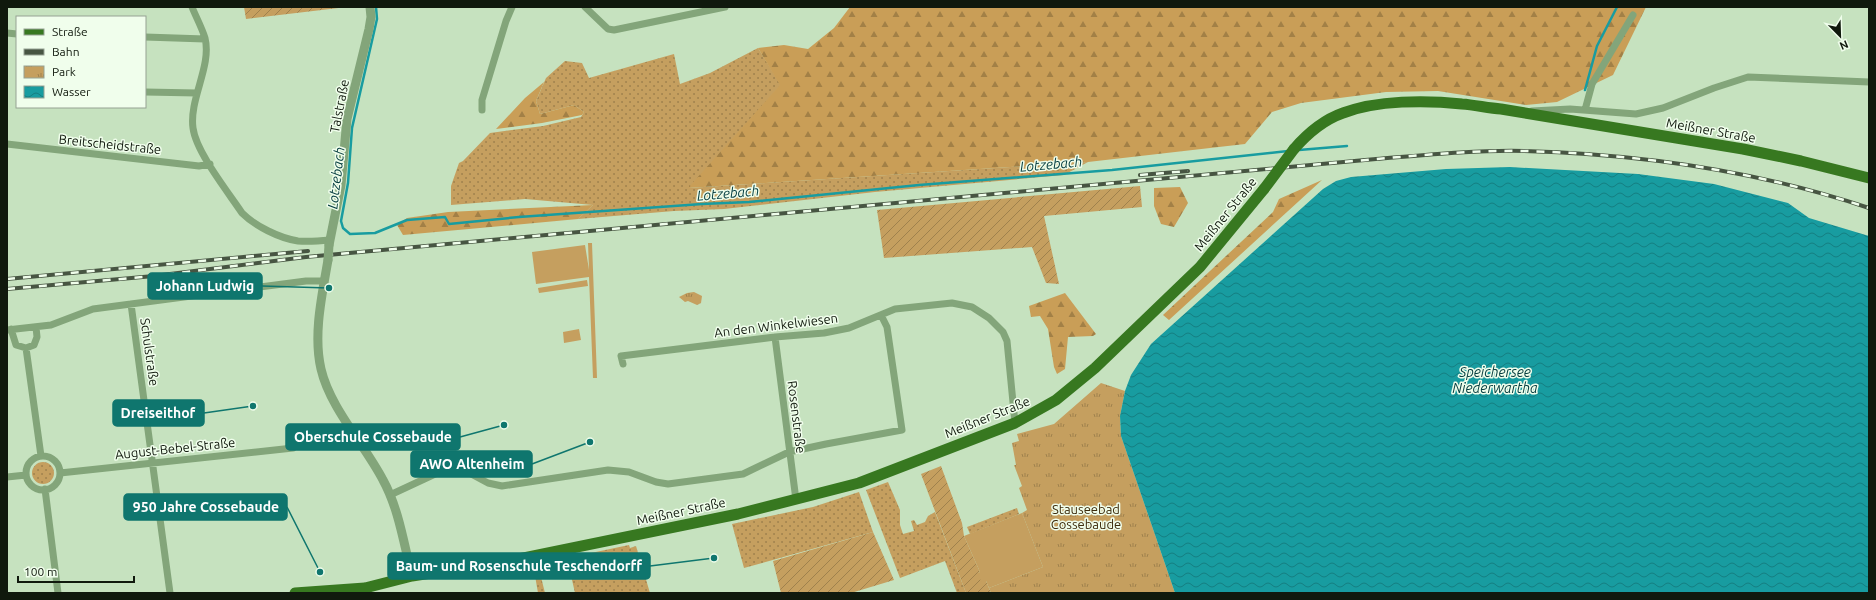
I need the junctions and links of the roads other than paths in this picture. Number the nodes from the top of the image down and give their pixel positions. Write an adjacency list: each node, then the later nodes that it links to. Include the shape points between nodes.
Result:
1 (192, 7): 8 (street)
2 (370, 7): 18 (street, Talstraße, via 369,29 347,119 341,185)
3 (512, 7): 12 (street, via 484,92)
4 (585, 7): 5 (street, via 608,29 614,30)
5 (725, 7)
6 (1633, 16): 13 (street, via 1592,84)
7 (146, 37): 8 (street)
8 (205, 39): 11 (street, via 205,59)
9 (1869, 82): 13 (street, via 1748,77 1650,112 1623,114)
10 (146, 92): 11 (street)
11 (197, 93): 16 (street, via 193,128 196,140)
12 (482, 110)
13 (1585, 110): 14 (street, via 1532,110)
14 (1527, 114): 17 (main road, Meißner Straße, via 1743,149); 27 (main road, Meißner Straße, bridge, via 1463,104 1403,103 1360,108 1342,113 1320,125 1294,149 1200,267 1095,368 1056,400)
15 (7, 144): 16 (street, Breitscheidstraße, via 199,166)
16 (210, 164): 18 (street, via 249,220 293,240)
17 (1869, 178)
18 (330, 243): 19 (street, Talstraße, bridge)
19 (324, 281): 20 (street, via 306,281); 36 (street, Talstraße, via 320,314 321,370 343,417)
20 (131, 304): 22 (street, via 88,310 61,322); 31 (street, Schulstraße)
21 (880, 315): 24 (street, An den Winkelwiesen, via 849,328); 27 (street, An den Winkelwiesen, via 894,309 952,303 972,307 989,318 1003,332 1007,341); 29 (street, via 887,327 902,430)
22 (36, 327): 23 (street); 25 (street, via 34,345)
23 (9, 330): 25 (street, via 16,345)
24 (775, 337): 26 (street, An den Winkelwiesen, via 621,356); 29 (street, Rosenstraße)
25 (26, 348): 30 (street)
26 (623, 364)
27 (1015, 424): 37 (main road, Meißner Straße, via 864,481)
28 (293, 448): 31 (street, August-Bebel-Straße)
29 (790, 452): 36 (street, via 743,474 668,484 629,472 608,470 502,486 488,483 460,468 448,468); 37 (street, Rosenstraße)
30 (41, 456): 32 (street, via 54,460); 33 (street, via 30,462)
31 (153, 462): 32 (street, August-Bebel-Straße); 41 (street, Schulstraße)
32 (60, 473): 35 (street, via 55,484)
33 (26, 475): 34 (street); 35 (street, via 33,486)
34 (7, 477)
35 (45, 490): 40 (street)
36 (390, 495): 38 (street, Talstraße)
37 (796, 500): 38 (main road, Meißner Straße, via 516,559)
38 (412, 576): 39 (main road, Meißner Straße)
39 (378, 589): 42 (main road, Meißner Straße)
40 (58, 593)
41 (170, 593)
42 (295, 593)

